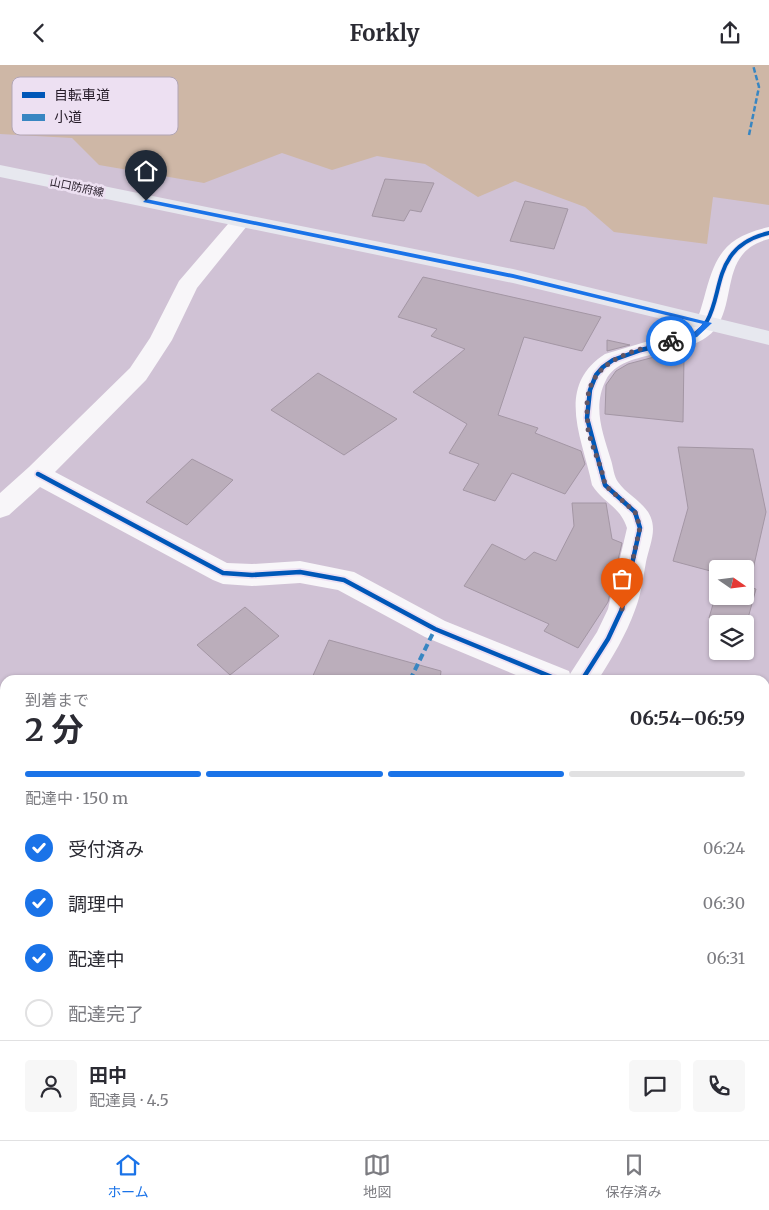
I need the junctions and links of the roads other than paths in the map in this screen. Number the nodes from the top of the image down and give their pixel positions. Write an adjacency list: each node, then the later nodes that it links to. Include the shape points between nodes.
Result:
1 (0, 171): 2 (main road, 山口防府線)
2 (241, 221): 4 (main road, 山口防府線, via 513,276); 6 (street, via 187,286 161,340 138,374)
3 (769, 233): 4 (street, via 755,235 737,247 723,267)
4 (708, 323): 5 (main road, 山口防府線); 9 (street, via 695,335 648,347 610,362 597,373 587,400 588,432 605,485 635,512 640,527 622,609)
5 (769, 338)
6 (38, 474): 7 (street); 8 (street, via 222,573 300,572 344,580 435,629)
7 (0, 508)
8 (547, 675)
9 (585, 675)

